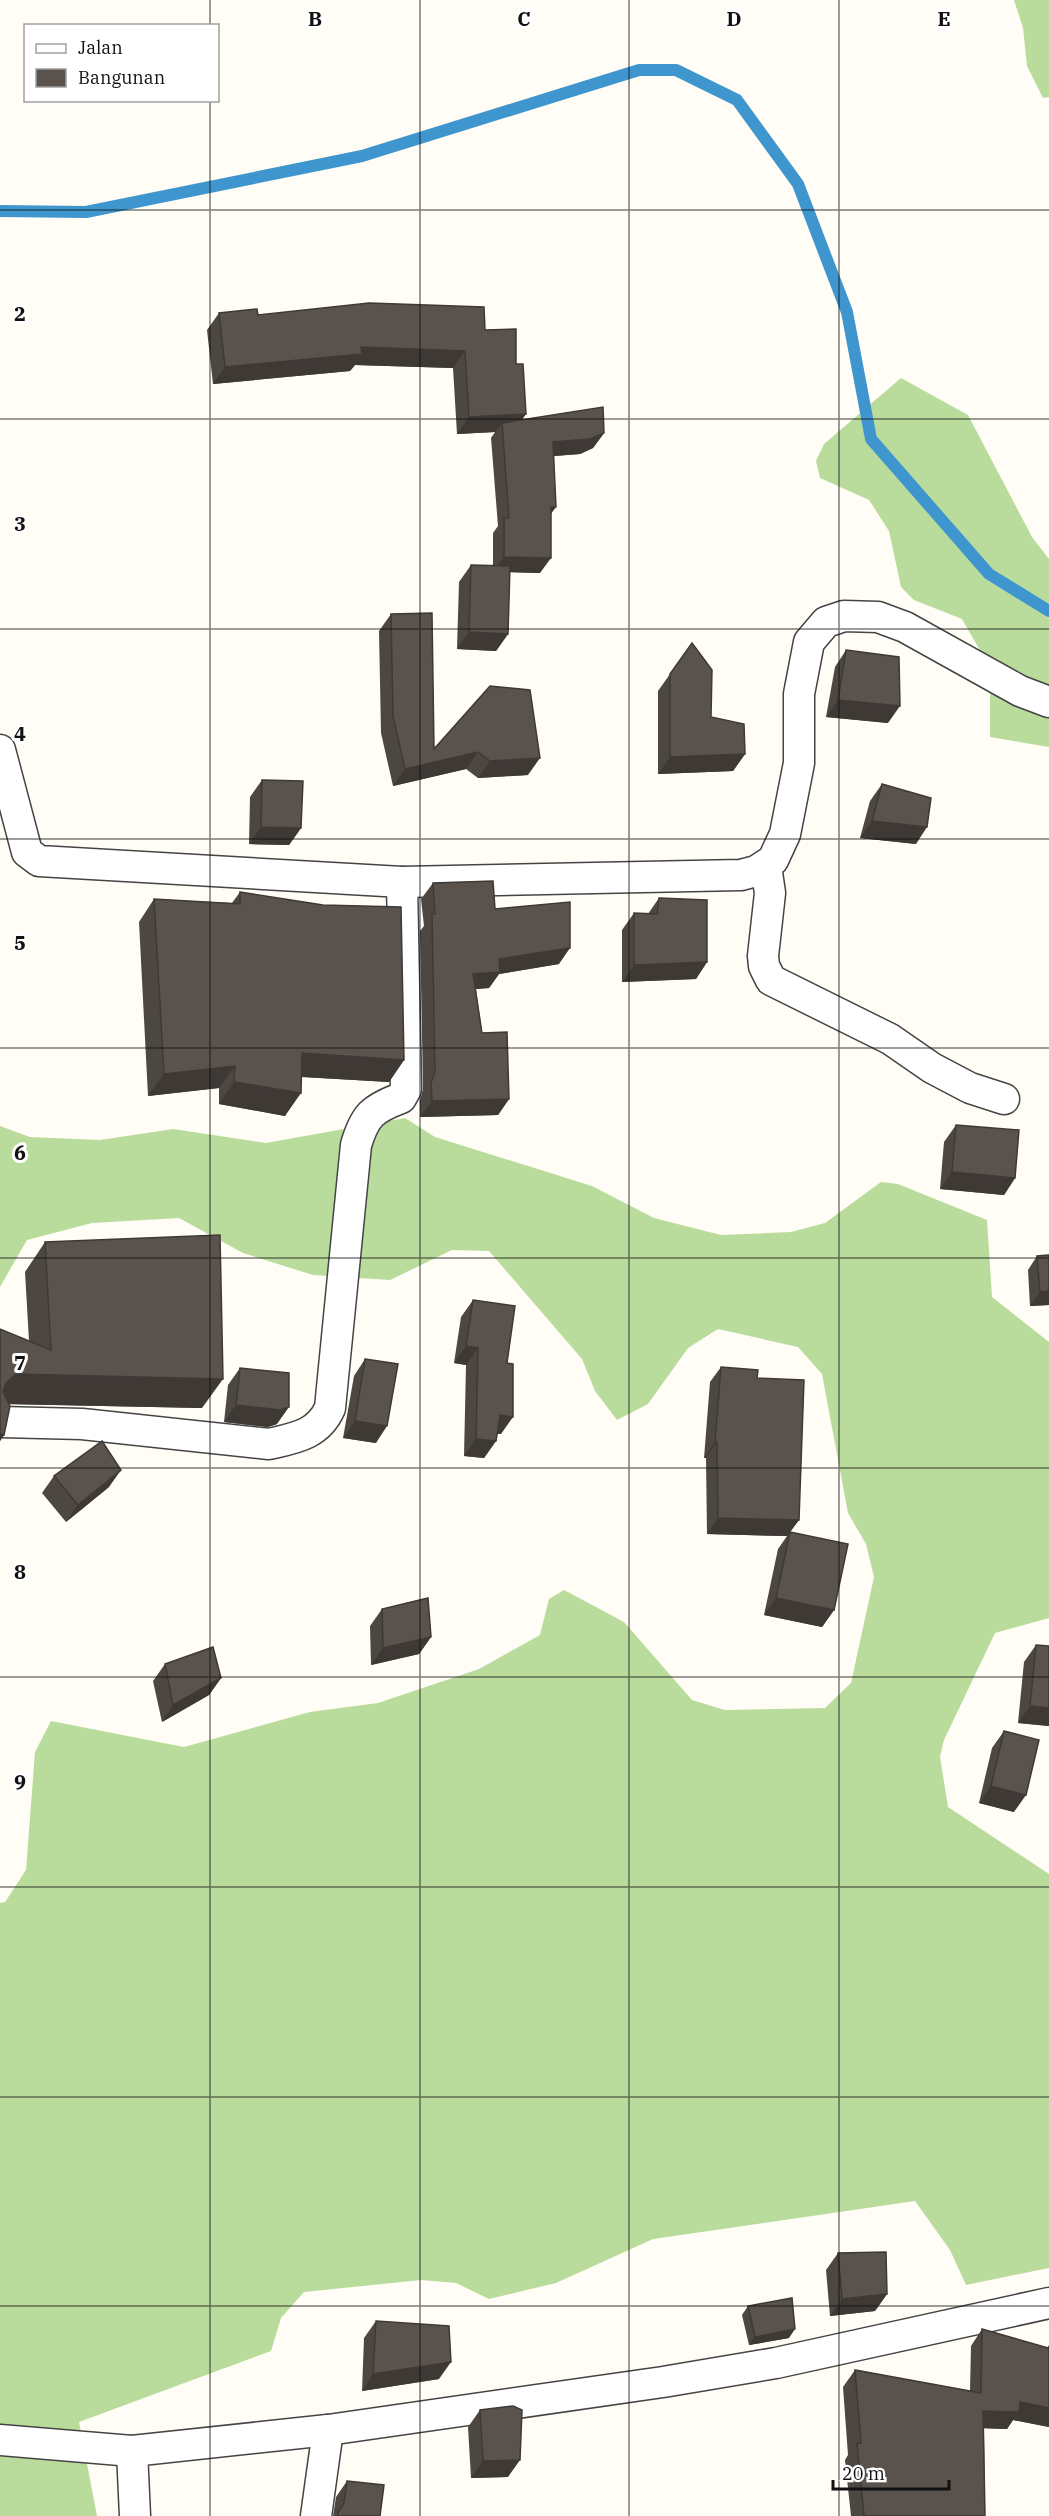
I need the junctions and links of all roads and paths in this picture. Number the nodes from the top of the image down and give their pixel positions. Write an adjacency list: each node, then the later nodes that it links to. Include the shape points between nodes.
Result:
1 (1049, 702): 3 (street, via 1020,691 905,627 878,617 844,616 826,622 809,642 799,694 799,763 784,834 777,853)
2 (0, 750): 4 (street, via 27,852 39,861)
3 (766, 866): 4 (street, via 741,874); 5 (street, via 770,893 763,956 771,980 890,1039 970,1088)
4 (402, 882): 6 (street, via 406,1089 401,1098 367,1117 356,1145 330,1408 322,1422 315,1430 269,1444 82,1424)
5 (1004, 1099)
6 (0, 1422)
7 (1049, 2303): 8 (street, via 776,2363)
8 (328, 2430): 10 (street); 12 (street)
9 (0, 2440): 10 (street)
10 (132, 2451): 11 (street)
11 (135, 2516)
12 (316, 2516)

